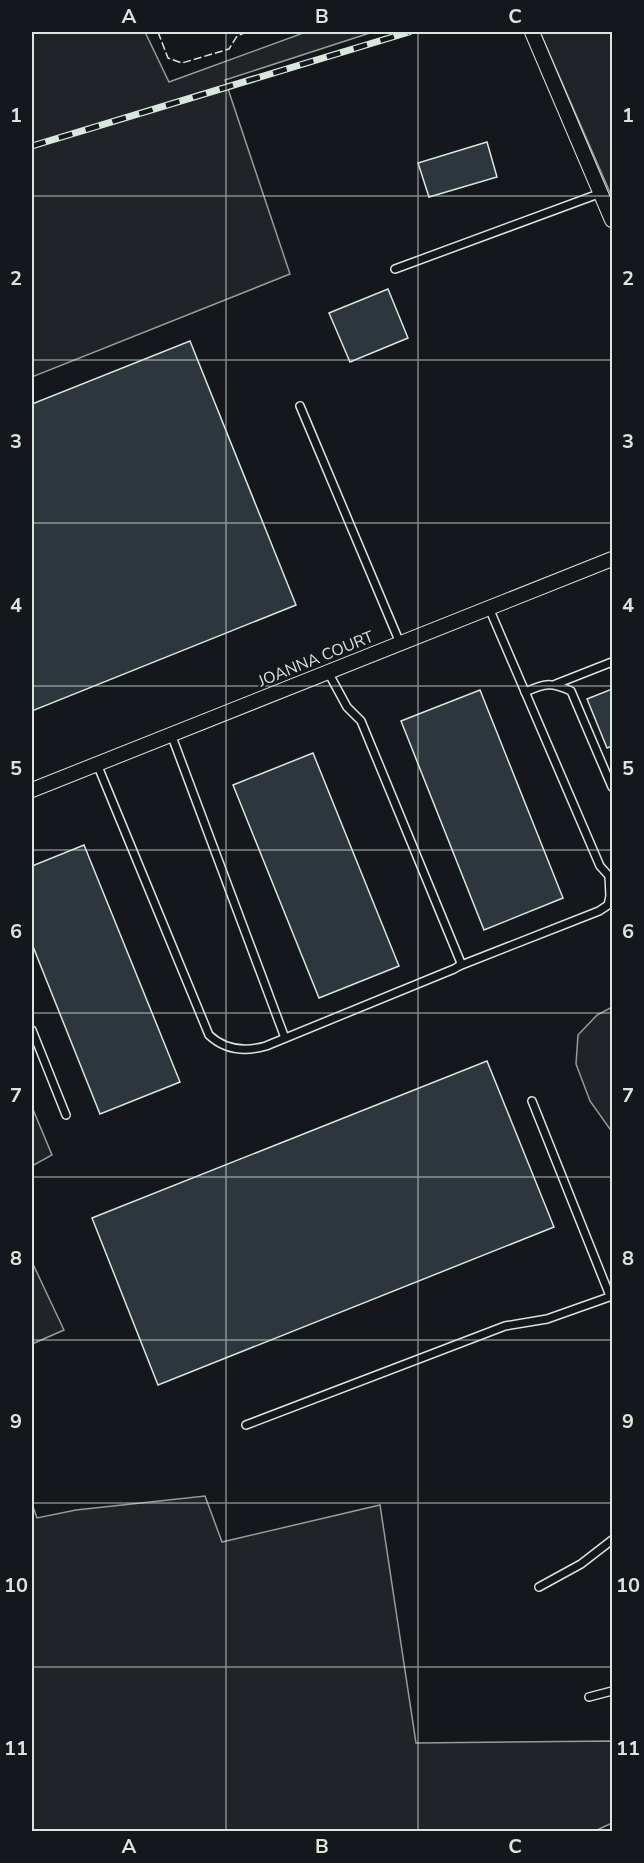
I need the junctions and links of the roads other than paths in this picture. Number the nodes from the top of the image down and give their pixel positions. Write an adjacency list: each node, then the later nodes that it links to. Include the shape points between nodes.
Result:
1 (532, 32): 2 (street)
2 (601, 193): 3 (street); 4 (lane)
3 (612, 220)
4 (395, 269)
5 (300, 406): 8 (lane)
6 (612, 559): 7 (street, JOANNA COURT)
7 (489, 608): 8 (street, JOANNA COURT); 12 (lane)
8 (400, 644): 10 (street, JOANNA COURT)
9 (612, 662): 11 (lane)
10 (328, 672): 13 (street, JOANNA COURT); 18 (lane, via 347,707 361,721 460,958)
11 (556, 684): 12 (lane, via 543,684); 15 (lane, via 572,691)
12 (525, 692): 17 (lane, via 600,866)
13 (171, 734): 14 (street, JOANNA COURT); 20 (lane)
14 (97, 764): 16 (street, JOANNA COURT); 20 (lane, via 209,1035 223,1046 238,1049 260,1048)
15 (612, 787)
16 (32, 790)
17 (611, 876): 18 (lane, via 608,905 599,911)
18 (459, 966): 20 (lane)
19 (32, 1030): 22 (lane)
20 (285, 1038)
21 (532, 1101): 23 (lane)
22 (66, 1114)
23 (611, 1296): 24 (lane, via 547,1319 505,1326)
24 (246, 1425)
25 (612, 1540): 26 (lane, via 581,1564)
26 (539, 1587)
27 (612, 1691): 28 (lane)
28 (589, 1697)

